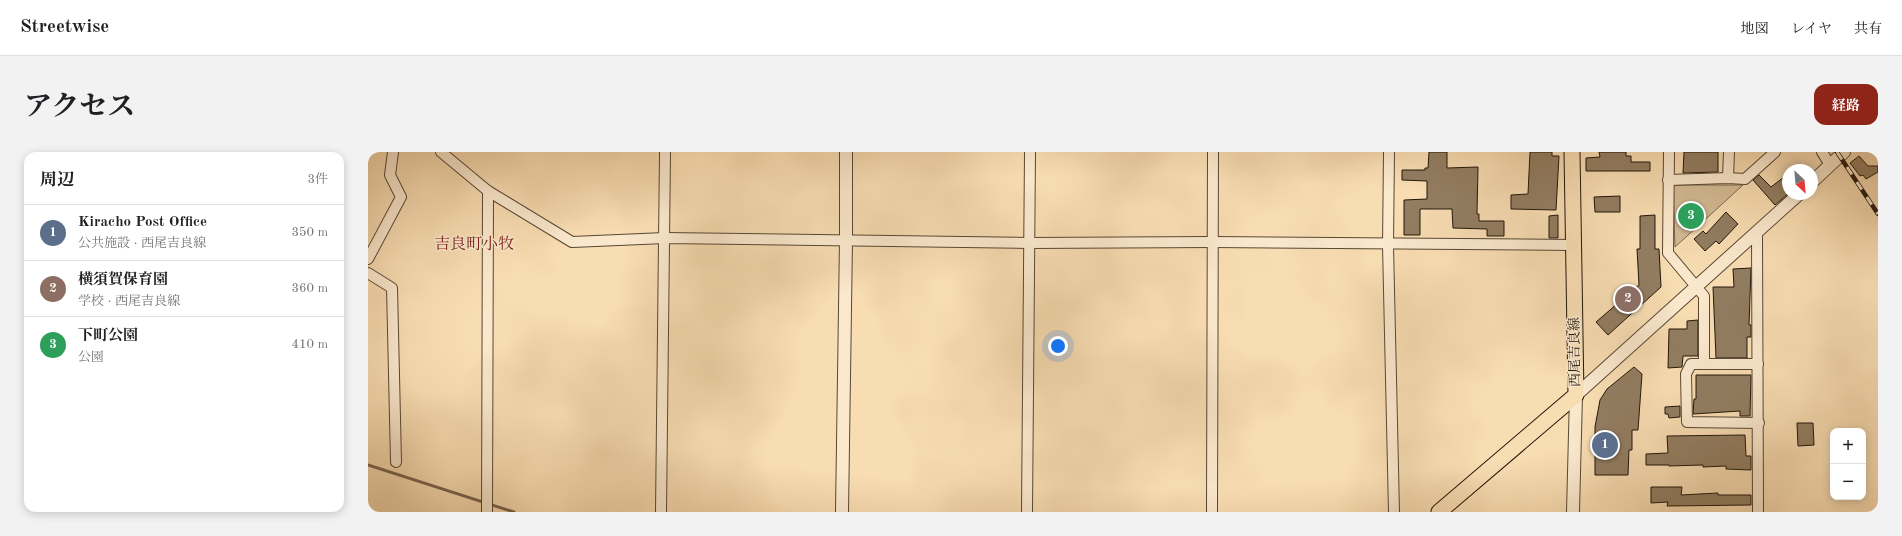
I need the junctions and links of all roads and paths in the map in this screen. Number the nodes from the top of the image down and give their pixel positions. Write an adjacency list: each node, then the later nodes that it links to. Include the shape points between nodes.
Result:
1 (393, 152): 27 (street, via 390,175 401,197)
2 (441, 152): 18 (street)
3 (666, 152): 21 (street)
4 (846, 152): 22 (street)
5 (1030, 152): 24 (street)
6 (1213, 152): 23 (street)
7 (1389, 152): 25 (street)
8 (1572, 152): 26 (main road, 西尾吉良線)
9 (1669, 152): 17 (street)
10 (1729, 152): 16 (street)
11 (1775, 152): 16 (street, via 1745,179)
12 (1822, 152): 14 (street)
13 (1844, 152): 14 (street)
14 (1830, 165): 15 (street)
15 (1818, 176)
16 (1728, 178): 17 (street)
17 (1668, 180): 29 (street, via 1668,253)
18 (488, 191): 21 (street, via 572,242); 35 (street)
19 (1793, 200): 20 (street)
20 (1757, 234): 29 (street); 31 (street)
21 (665, 238): 22 (street); 36 (street)
22 (846, 240): 24 (street); 37 (street)
23 (1213, 242): 24 (street); 25 (street); 39 (street)
24 (1029, 243): 38 (street)
25 (1388, 245): 26 (street); 40 (street)
26 (1573, 245): 32 (main road, 西尾吉良線)
27 (369, 254)
28 (368, 273): 34 (street, via 392,288)
29 (1696, 288): 30 (street, via 1704,296); 32 (street)
30 (1704, 364): 31 (street); 33 (street, via 1691,364 1686,374 1687,422)
31 (1758, 364): 33 (street)
32 (1576, 395): 41 (main road, 西尾吉良線); 42 (street)
33 (1759, 423): 43 (street)
34 (396, 462)
35 (487, 511)
36 (661, 512)
37 (842, 512)
38 (1027, 512)
39 (1212, 512)
40 (1394, 512)
41 (1439, 512)
42 (1573, 512)
43 (1758, 512)

